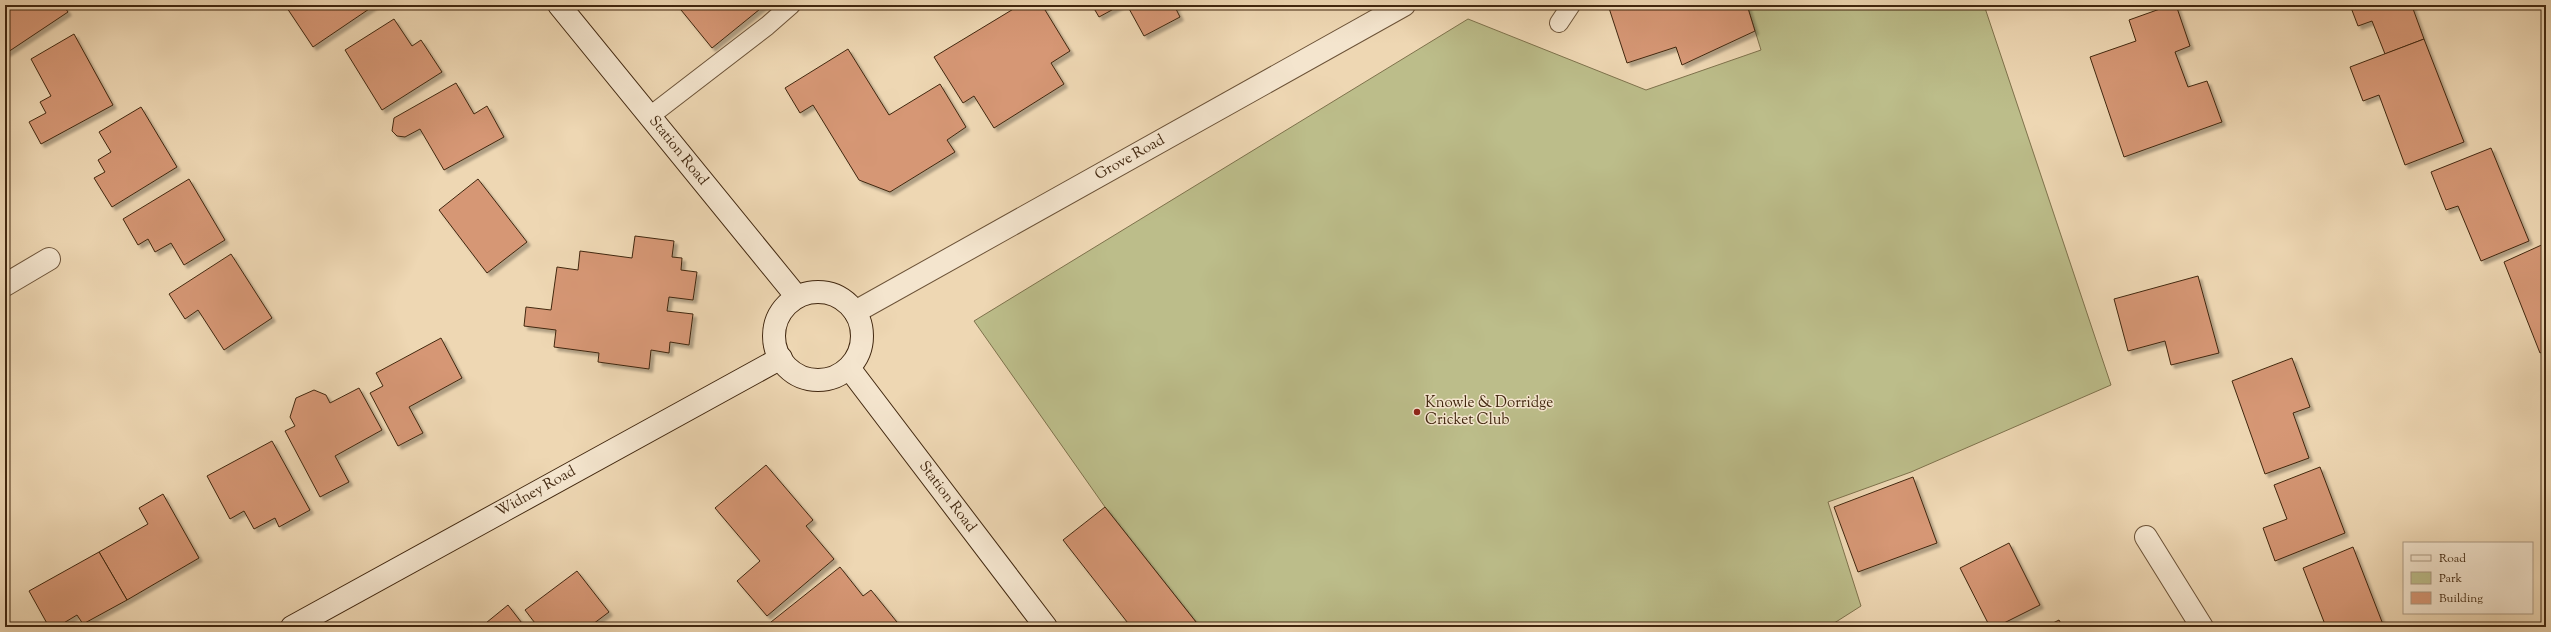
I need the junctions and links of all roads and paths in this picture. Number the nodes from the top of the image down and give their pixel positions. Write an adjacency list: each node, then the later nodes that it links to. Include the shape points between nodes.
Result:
1 (559, 5): 6 (street, Station Road)
2 (791, 5): 6 (lane)
3 (1404, 5): 10 (street, Grove Road)
4 (1571, 5): 5 (lane)
5 (1559, 22)
6 (650, 116): 9 (street, Station Road)
7 (49, 259): 8 (street)
8 (5, 285)
9 (797, 297): 10 (street, via 824,292 842,299); 11 (street, via 784,309 776,324 775,342)
10 (855, 312): 12 (street, via 860,323 861,341 856,358)
11 (781, 358): 12 (street, via 800,376 812,379 837,376); 14 (street, Widney Road)
12 (848, 368): 15 (street, Station Road)
13 (2146, 537): 16 (street)
14 (292, 627)
15 (1046, 627)
16 (2202, 627)

